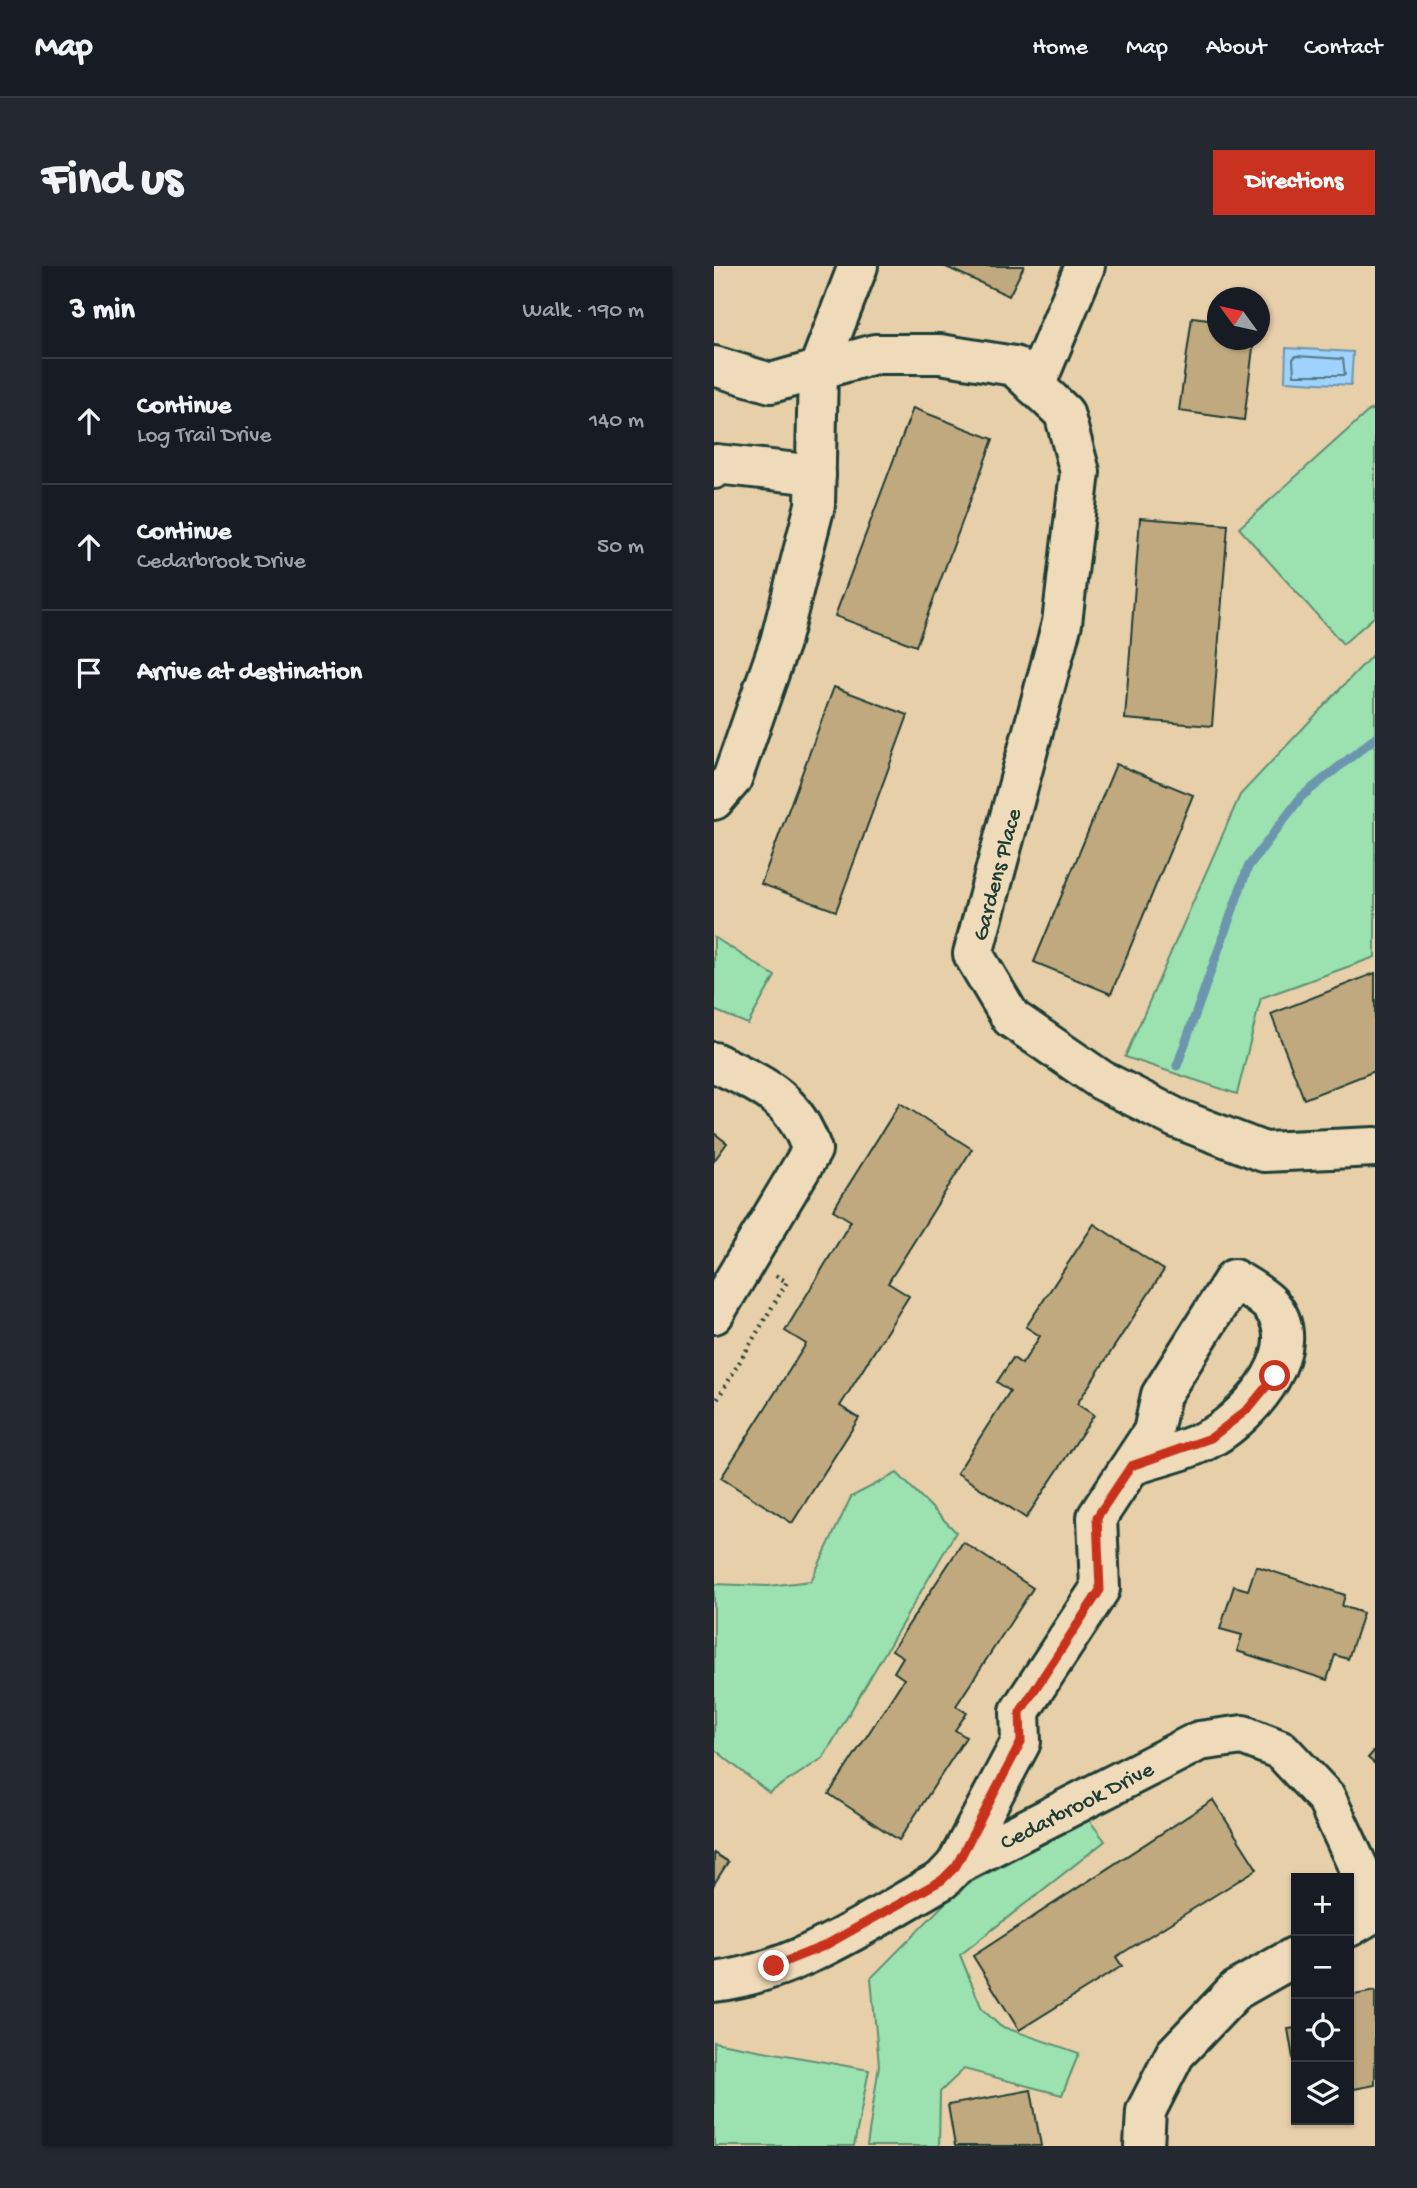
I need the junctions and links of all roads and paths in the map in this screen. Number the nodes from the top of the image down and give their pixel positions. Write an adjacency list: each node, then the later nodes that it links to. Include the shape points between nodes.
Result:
1 (858, 266): 4 (street)
2 (1085, 266): 5 (street)
3 (714, 366): 4 (street, Gardens Place, via 771,383)
4 (818, 370): 5 (street, Gardens Place, via 875,354 940,354 1014,366); 7 (street)
5 (1035, 386): 10 (street, Gardens Place, via 1064,412 1080,472 1062,624 973,954 1011,1018 1101,1080 1176,1118 1264,1152)
6 (714, 469): 7 (street, via 716,464)
7 (816, 475): 8 (street, via 815,505 780,642 732,779)
8 (714, 800)
9 (714, 1062): 11 (street, via 772,1091 803,1124 812,1150)
10 (1375, 1147)
11 (747, 1259): 12 (street); 13 (path, via 788,1282)
12 (714, 1314)
13 (714, 1405)
14 (1131, 1466): 14 (street, via 1153,1432 1161,1395 1234,1279 1270,1304 1284,1334 1275,1376 1248,1409 1211,1438); 15 (street, via 1097,1517 1100,1590 1020,1712 1021,1742)
15 (956, 1866): 16 (street, Cedarbrook Drive, via 1199,1741 1243,1735 1281,1750 1326,1798); 20 (street, Cedarbrook Drive, via 942,1880 824,1946)
16 (1375, 1903)
17 (1375, 1912): 18 (street)
18 (1354, 1924)
19 (1291, 1959): 21 (street, via 1236,1990 1175,2054 1146,2111)
20 (714, 1982)
21 (1144, 2146)

